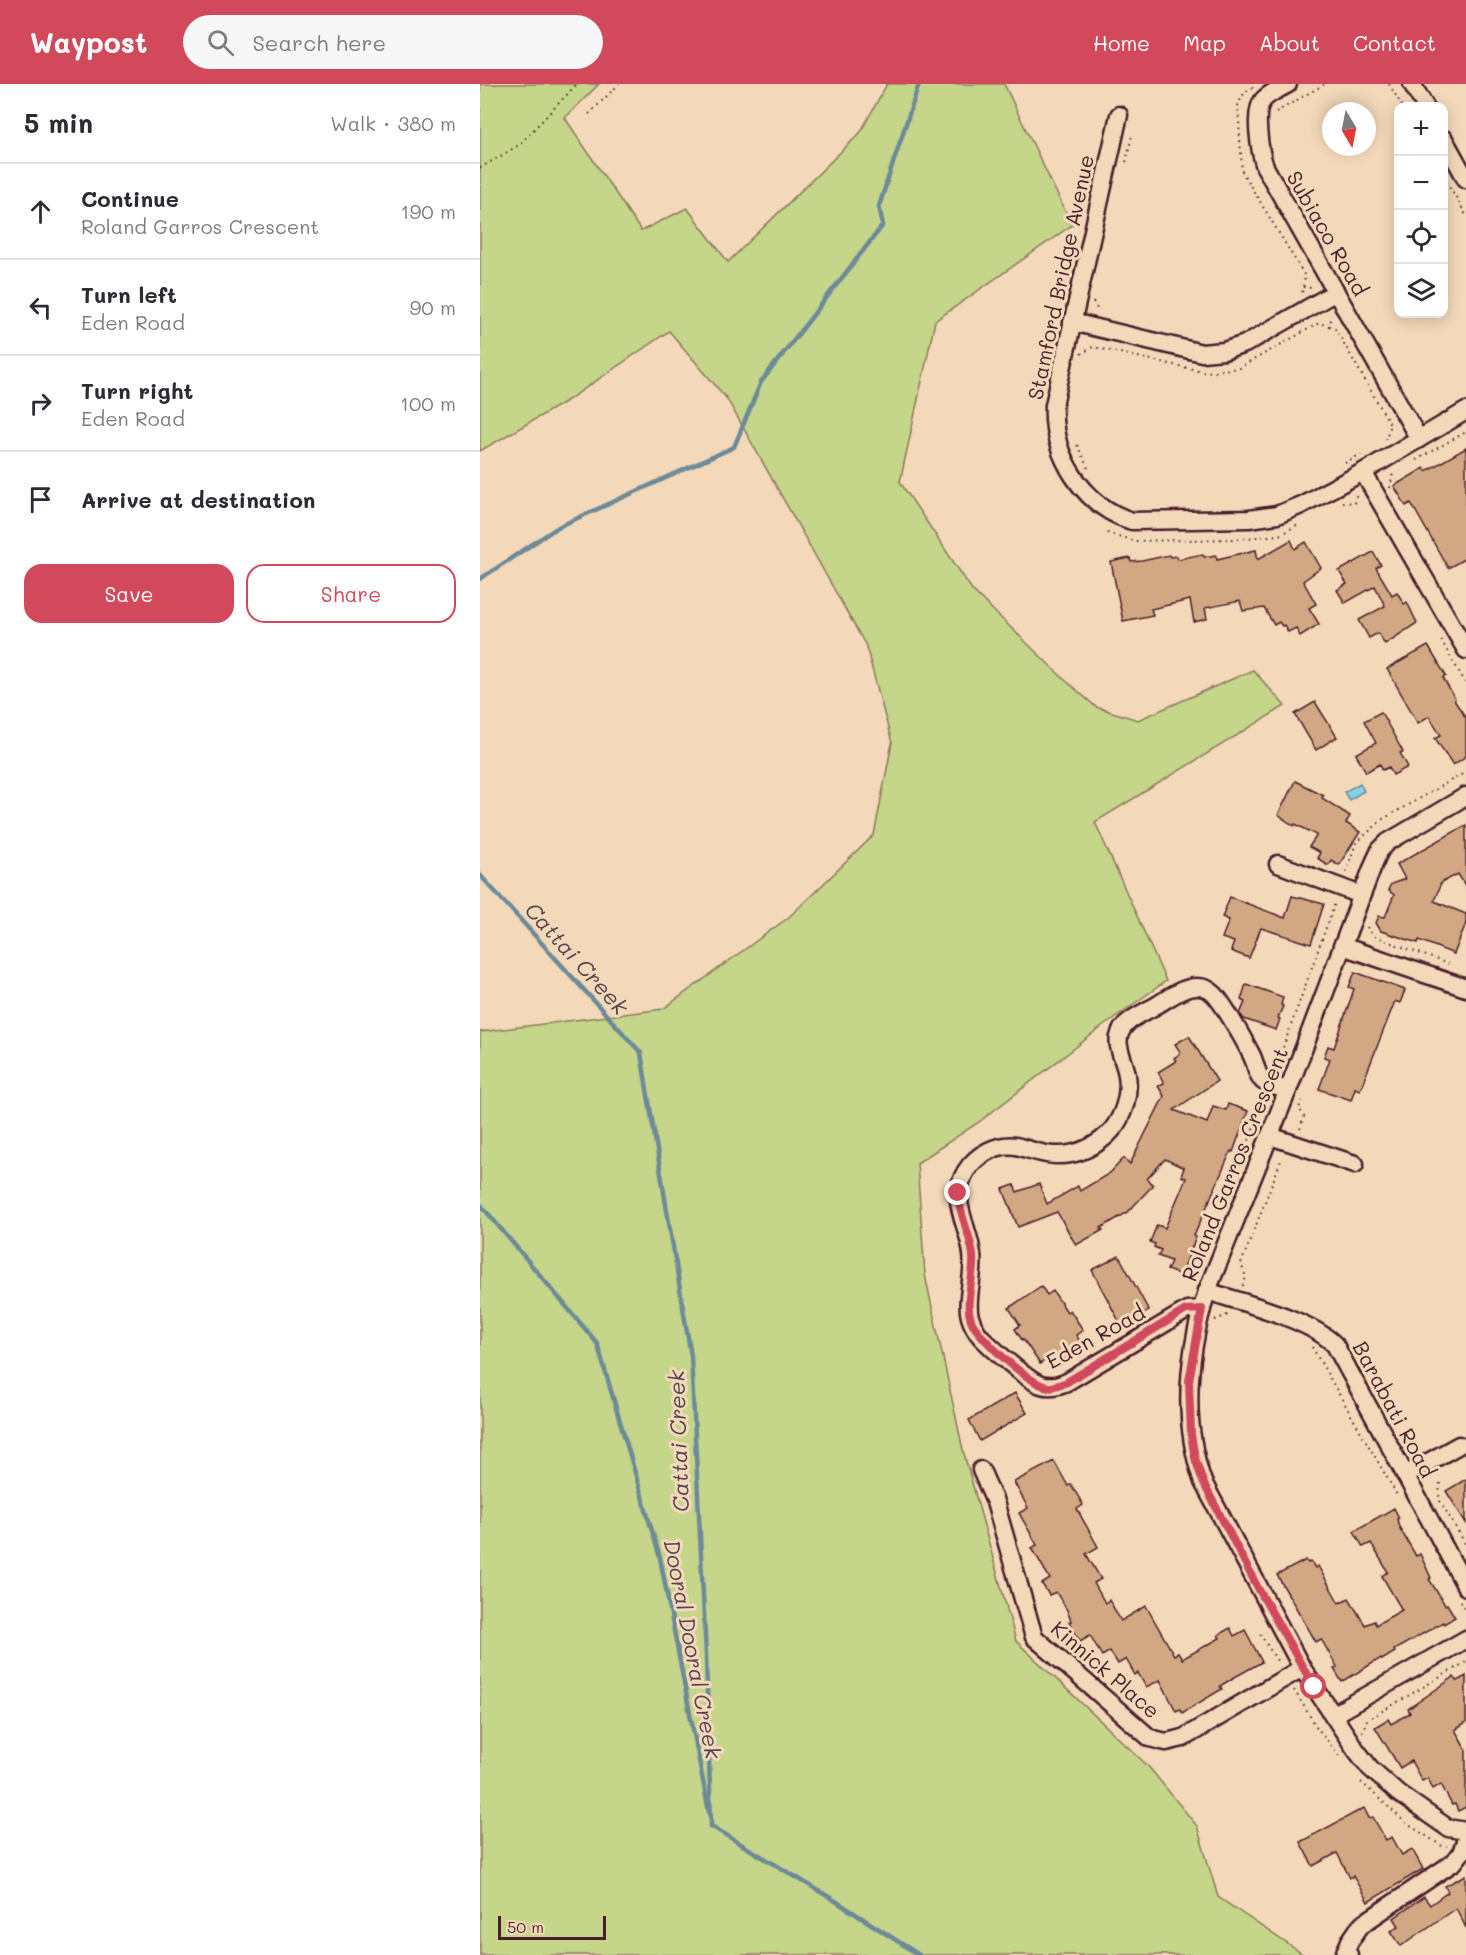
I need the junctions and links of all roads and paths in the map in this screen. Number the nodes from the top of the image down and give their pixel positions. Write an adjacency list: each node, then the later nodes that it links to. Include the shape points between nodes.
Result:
1 (577, 84): 15 (path, via 519,145)
2 (619, 84): 11 (path)
3 (1258, 84): 20 (path, via 1245,92 1238,104 1242,172 1305,276)
4 (1288, 84): 21 (street, Subiaco Road, via 1260,105 1262,158)
5 (1325, 84): 10 (path)
6 (1389, 84): 8 (path)
7 (1412, 84): 9 (street)
8 (1400, 102)
9 (1423, 102)
10 (1275, 113)
11 (589, 114)
12 (1119, 115): 13 (street, Stamford Bridge Avenue)
13 (1113, 139): 16 (path, via 1132,135); 25 (street, Stamford Bridge Avenue)
14 (1448, 148): 17 (street)
15 (480, 168)
16 (1124, 168)
17 (1466, 179)
18 (1448, 185): 19 (path)
19 (1466, 215)
20 (1303, 287): 21 (path); 22 (path)
21 (1336, 292): 25 (street, via 1245,344 1214,353 1190,351); 26 (path); 30 (street, Subiaco Road)
22 (1301, 295)
23 (1093, 301): 24 (path)
24 (1101, 315)
25 (1072, 322): 37 (street, Stamford Bridge Avenue, via 1054,405 1056,440 1083,490 1118,517 1148,522 1277,516)
26 (1329, 326): 27 (path, via 1319,323 1239,368 1206,372 1094,347 1082,353); 31 (path, via 1335,328 1390,424)
27 (1079, 363)
28 (1466, 411): 30 (street, Stamford Bridge Avenue)
29 (1466, 432): 34 (path)
30 (1419, 439): 37 (street, Stamford Bridge Avenue)
31 (1386, 440)
32 (1076, 443): 36 (path)
33 (1365, 451): 35 (path)
34 (1414, 461)
35 (1344, 463)
36 (1090, 471)
37 (1363, 471): 40 (street)
38 (1393, 473): 39 (path)
39 (1390, 490)
40 (1466, 650)
41 (1466, 795): 43 (street, Roland Garros Crescent, via 1388,842 1380,850)
42 (1278, 864): 43 (street)
43 (1361, 895): 45 (street, Roland Garros Crescent)
44 (1364, 923): 46 (path, via 1373,936)
45 (1342, 946): 47 (street); 48 (street, Roland Garros Crescent)
46 (1456, 967)
47 (1466, 988)
48 (1295, 1094): 49 (street, Roland Garros Crescent); 50 (path, via 1304,1117); 54 (street, Eden Road, via 1259,1076 1216,996 1203,988 1190,988 1128,1021 1120,1033 1118,1045 1128,1094 1119,1119 1106,1136 1071,1154 998,1147 975,1160 962,1179 958,1205 973,1256 970,1319 980,1336 1035,1383 1050,1387 1067,1382 1186,1310)
49 (1270, 1136): 50 (street); 52 (street, Roland Garros Crescent)
50 (1294, 1144): 51 (street); 53 (path, via 1289,1154 1281,1158 1240,1264 1246,1278)
51 (1355, 1164)
52 (1207, 1291): 53 (street, Barabati Road); 54 (street, Roland Garros Crescent)
53 (1237, 1301): 55 (path, via 1232,1314); 59 (street, Barabati Road, via 1326,1335)
54 (1202, 1309): 67 (street, Roland Garros Crescent, via 1189,1381 1195,1458 1203,1482)
55 (1215, 1320)
56 (1306, 1342): 61 (path, via 1312,1346)
57 (1459, 1445): 59 (street)
58 (981, 1470): 67 (street, Kinnick Place, via 995,1502 1034,1638 1150,1738 1166,1742 1183,1738)
59 (1405, 1475): 63 (street, Barabati Road)
60 (1440, 1483): 62 (path, via 1439,1499)
61 (1400, 1500)
62 (1466, 1545)
63 (1466, 1587)
64 (1466, 1639): 68 (street)
65 (1466, 1662): 69 (path, via 1367,1720)
66 (1281, 1668): 67 (path)
67 (1302, 1668): 68 (street, Roland Garros Crescent)
68 (1334, 1715): 70 (street, Roland Garros Crescent, via 1356,1750 1385,1783 1448,1828)
69 (1362, 1733)
70 (1466, 1831)
71 (1466, 1839): 72 (street, via 1454,1862 1361,1924)
72 (1347, 1953)

